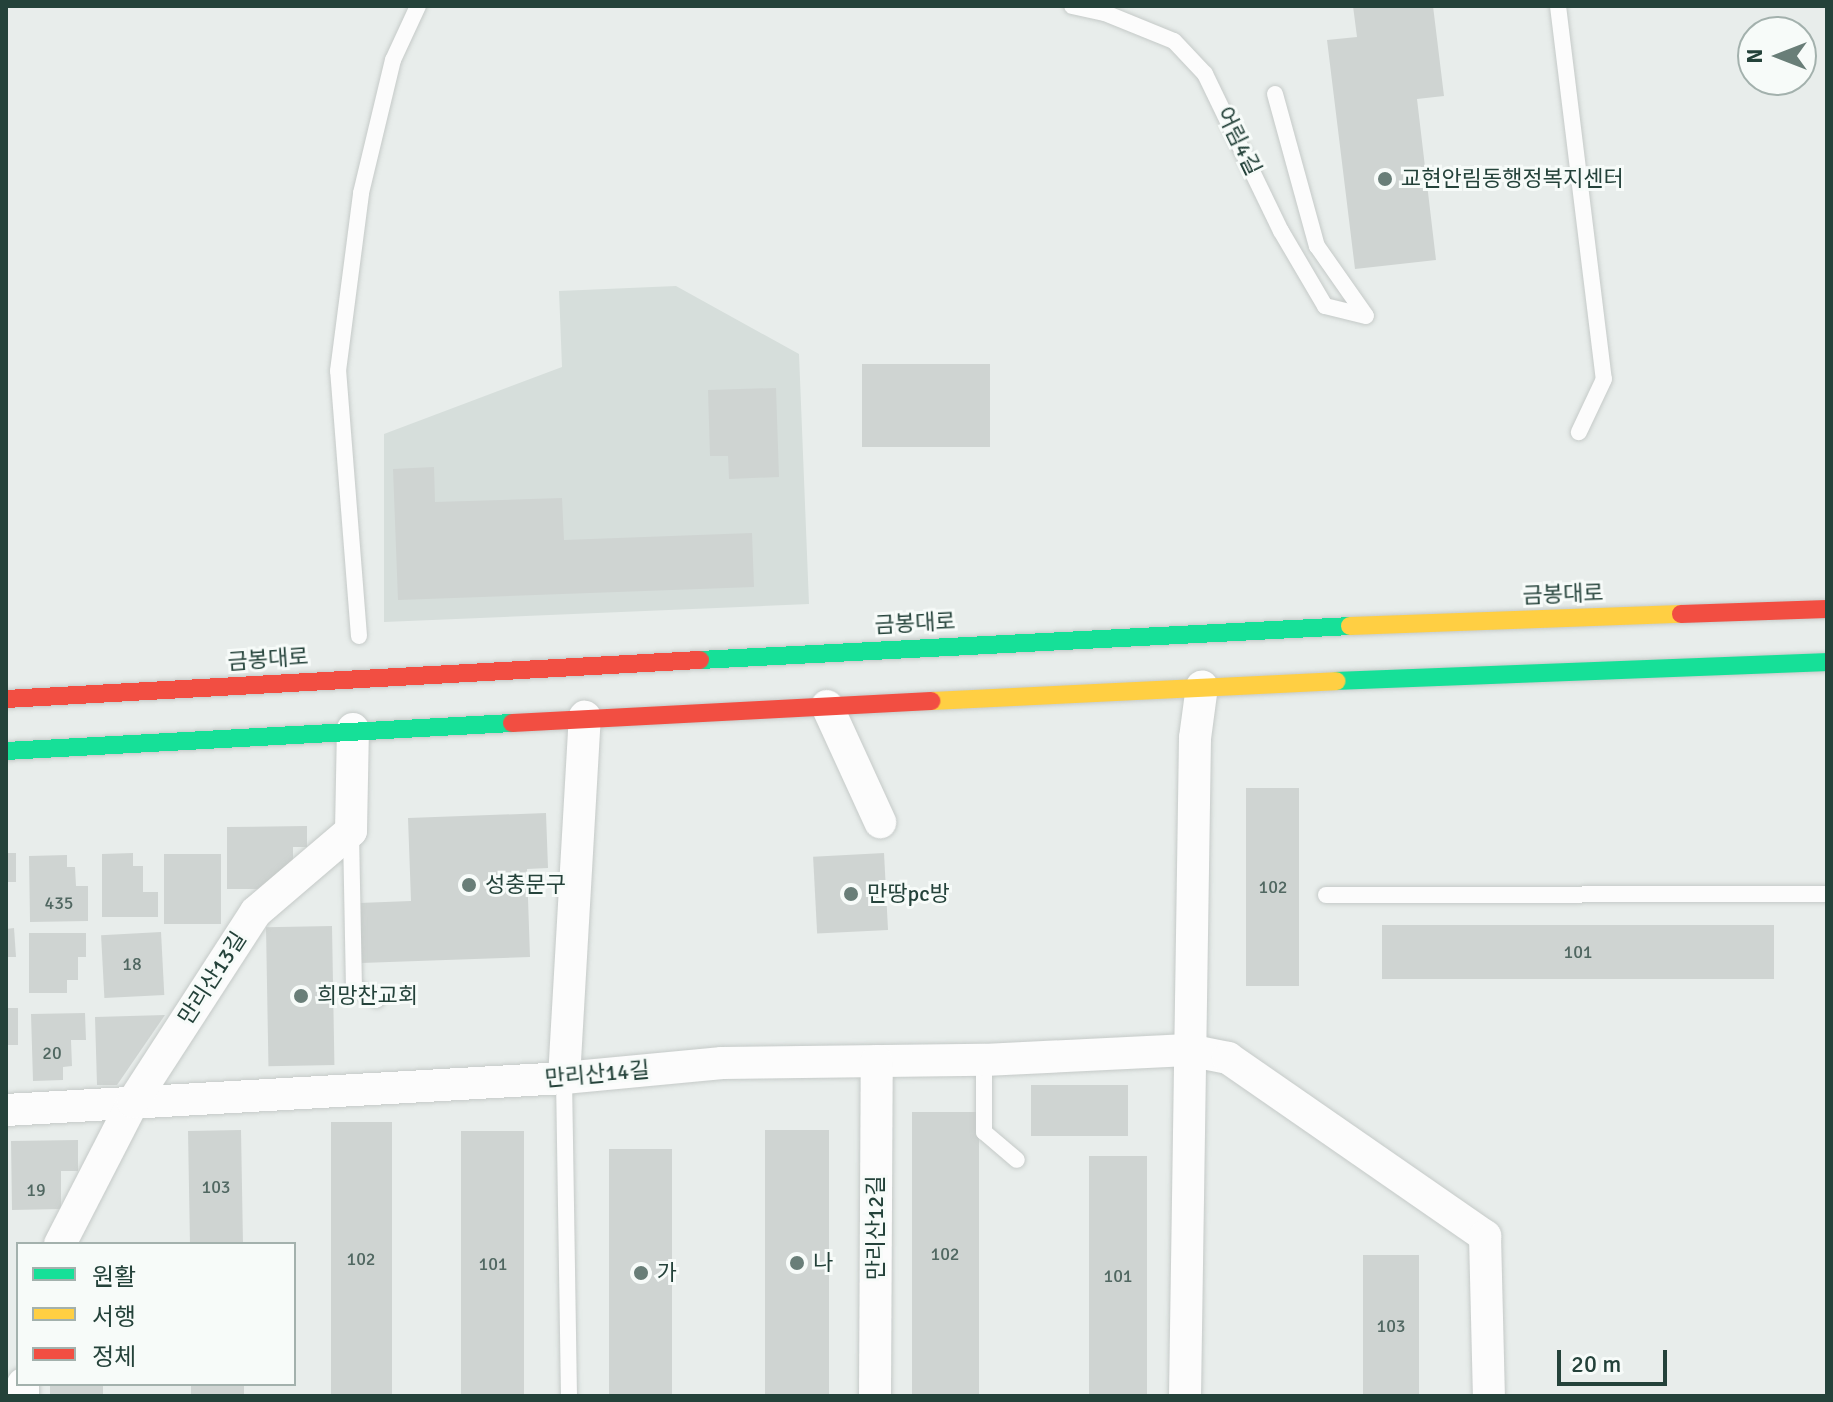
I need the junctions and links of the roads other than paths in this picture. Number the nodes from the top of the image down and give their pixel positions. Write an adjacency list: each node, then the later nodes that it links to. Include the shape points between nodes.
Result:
1 (418, 6): 7 (lane, via 393,60 361,193 338,371)
2 (1072, 6): 4 (lane, 어림4길, via 1105,13 1174,41 1205,74 1281,231 1325,306 1366,316 1317,246)
3 (1558, 6): 5 (lane, via 1604,379)
4 (1275, 94)
5 (1579, 432)
6 (1827, 609): 10 (street, 금봉대로, via 1200,632)
7 (359, 636)
8 (1827, 662): 9 (street)
9 (1202, 686): 11 (street); 20 (street, via 1195,738)
10 (6, 699)
11 (827, 706): 12 (street); 15 (street)
12 (585, 717): 13 (street); 23 (street)
13 (353, 729): 14 (street); 16 (street)
14 (6, 751)
15 (880, 822)
16 (351, 831): 19 (lane, via 349,949 354,987); 24 (street, 만리산13길, via 256,912)
17 (1827, 894): 18 (lane)
18 (1326, 895)
19 (377, 1000)
20 (1188, 1050): 21 (street, 만리산14길); 30 (street); 31 (street, 만리산14길, via 1228,1058 1485,1236)
21 (984, 1060): 22 (street, 만리산14길); 26 (lane, via 984,1132)
22 (877, 1061): 23 (street, 만리산14길, via 722,1063); 29 (street, 만리산12길)
23 (564, 1078): 24 (street, 만리산14길); 28 (lane)
24 (133, 1102): 25 (street, 만리산14길); 27 (street, 만리산13길)
25 (6, 1110)
26 (1017, 1160)
27 (61, 1242)
28 (569, 1396)
29 (875, 1396)
30 (1185, 1396)
31 (1489, 1396)

